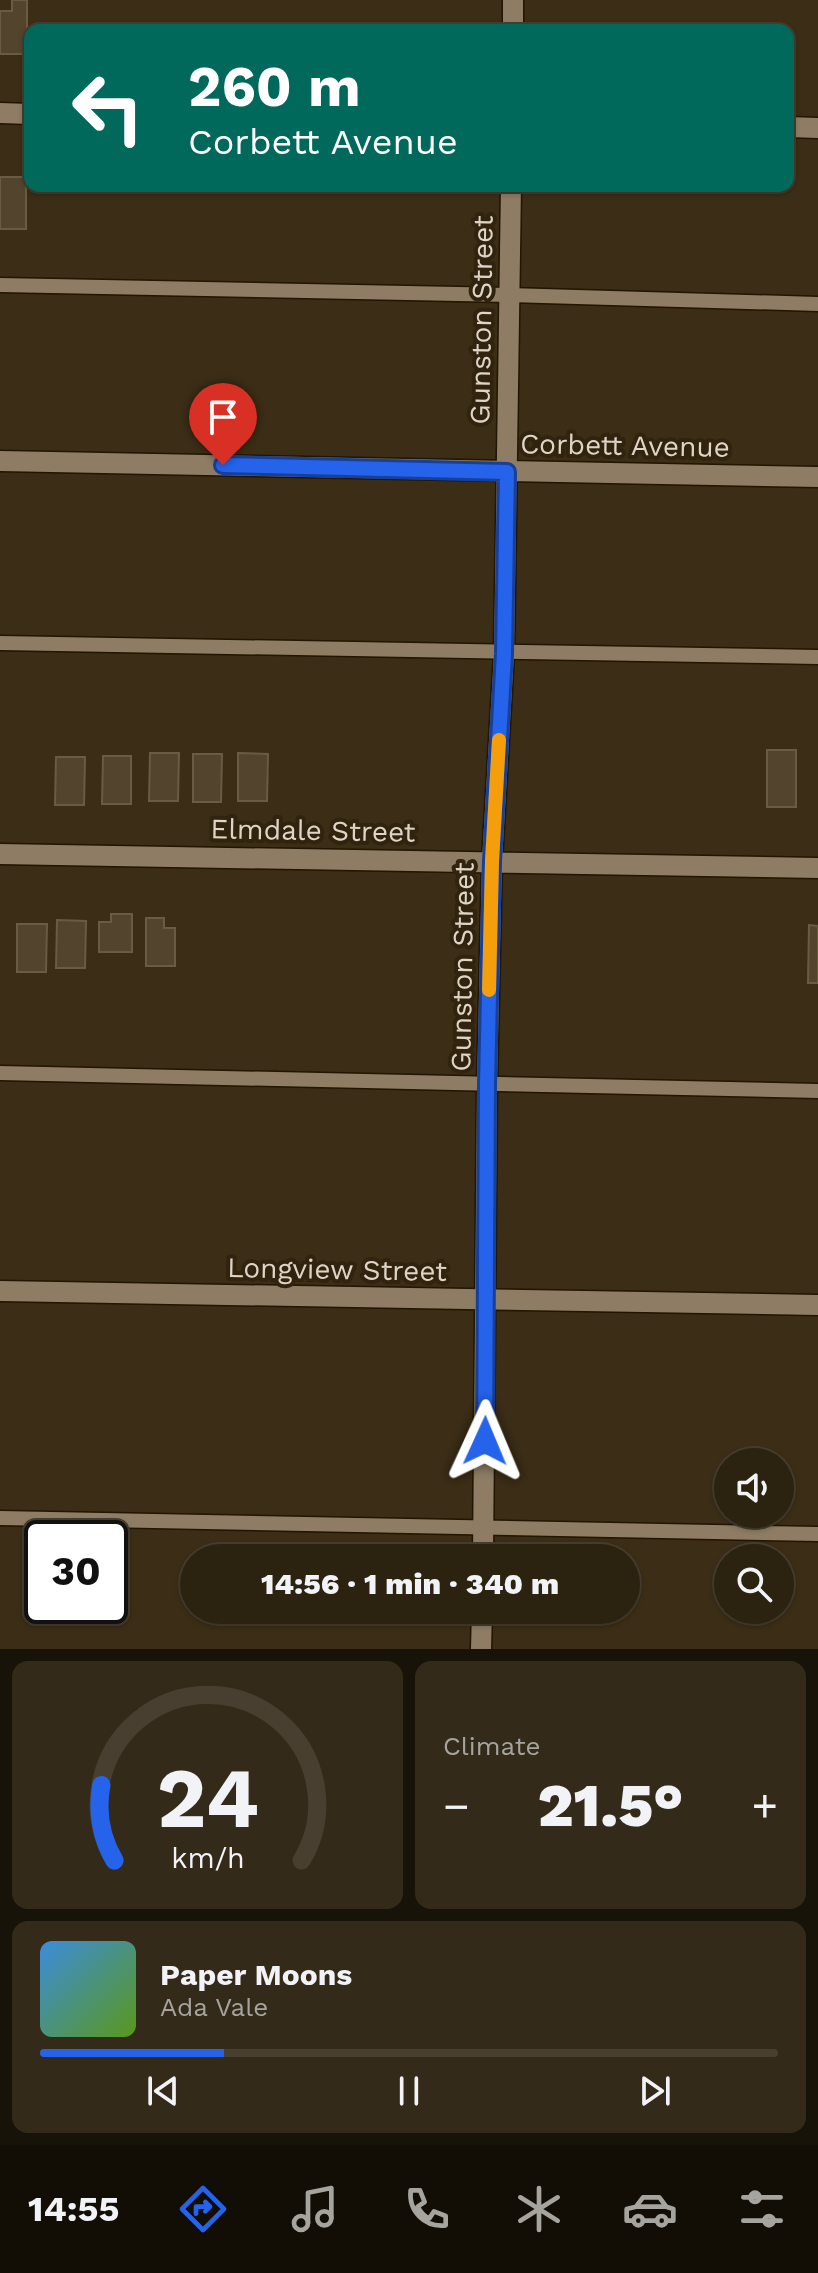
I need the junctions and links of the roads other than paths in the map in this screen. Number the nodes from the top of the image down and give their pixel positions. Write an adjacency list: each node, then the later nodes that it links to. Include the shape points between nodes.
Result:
1 (513, 0): 2 (street)
2 (513, 24)
3 (0, 113): 4 (street)
4 (24, 114)
5 (794, 127): 6 (street)
6 (818, 128)
7 (511, 192): 9 (street, Gunston Street)
8 (0, 285): 9 (lane)
9 (509, 295): 10 (lane); 12 (street, Gunston Street)
10 (818, 304)
11 (0, 461): 12 (street, Corbett Avenue)
12 (507, 472): 13 (street, Corbett Avenue); 15 (street, Gunston Street)
13 (818, 477)
14 (0, 643): 15 (lane)
15 (504, 654): 16 (lane); 18 (street, Gunston Street)
16 (818, 657)
17 (0, 854): 18 (street, Elmdale Street)
18 (492, 861): 19 (street, Elmdale Street); 21 (street, Gunston Street)
19 (818, 868)
20 (0, 1073): 21 (lane)
21 (487, 1085): 22 (lane); 24 (street, Gunston Street)
22 (818, 1091)
23 (0, 1291): 24 (street, Longview Street)
24 (487, 1299): 25 (street, Longview Street); 27 (street, Gunston Street)
25 (818, 1305)
26 (0, 1518): 27 (lane)
27 (484, 1525): 28 (lane); 29 (street, Gunston Street)
28 (818, 1534)
29 (483, 1544)
30 (482, 1624): 31 (street)
31 (481, 1649)

